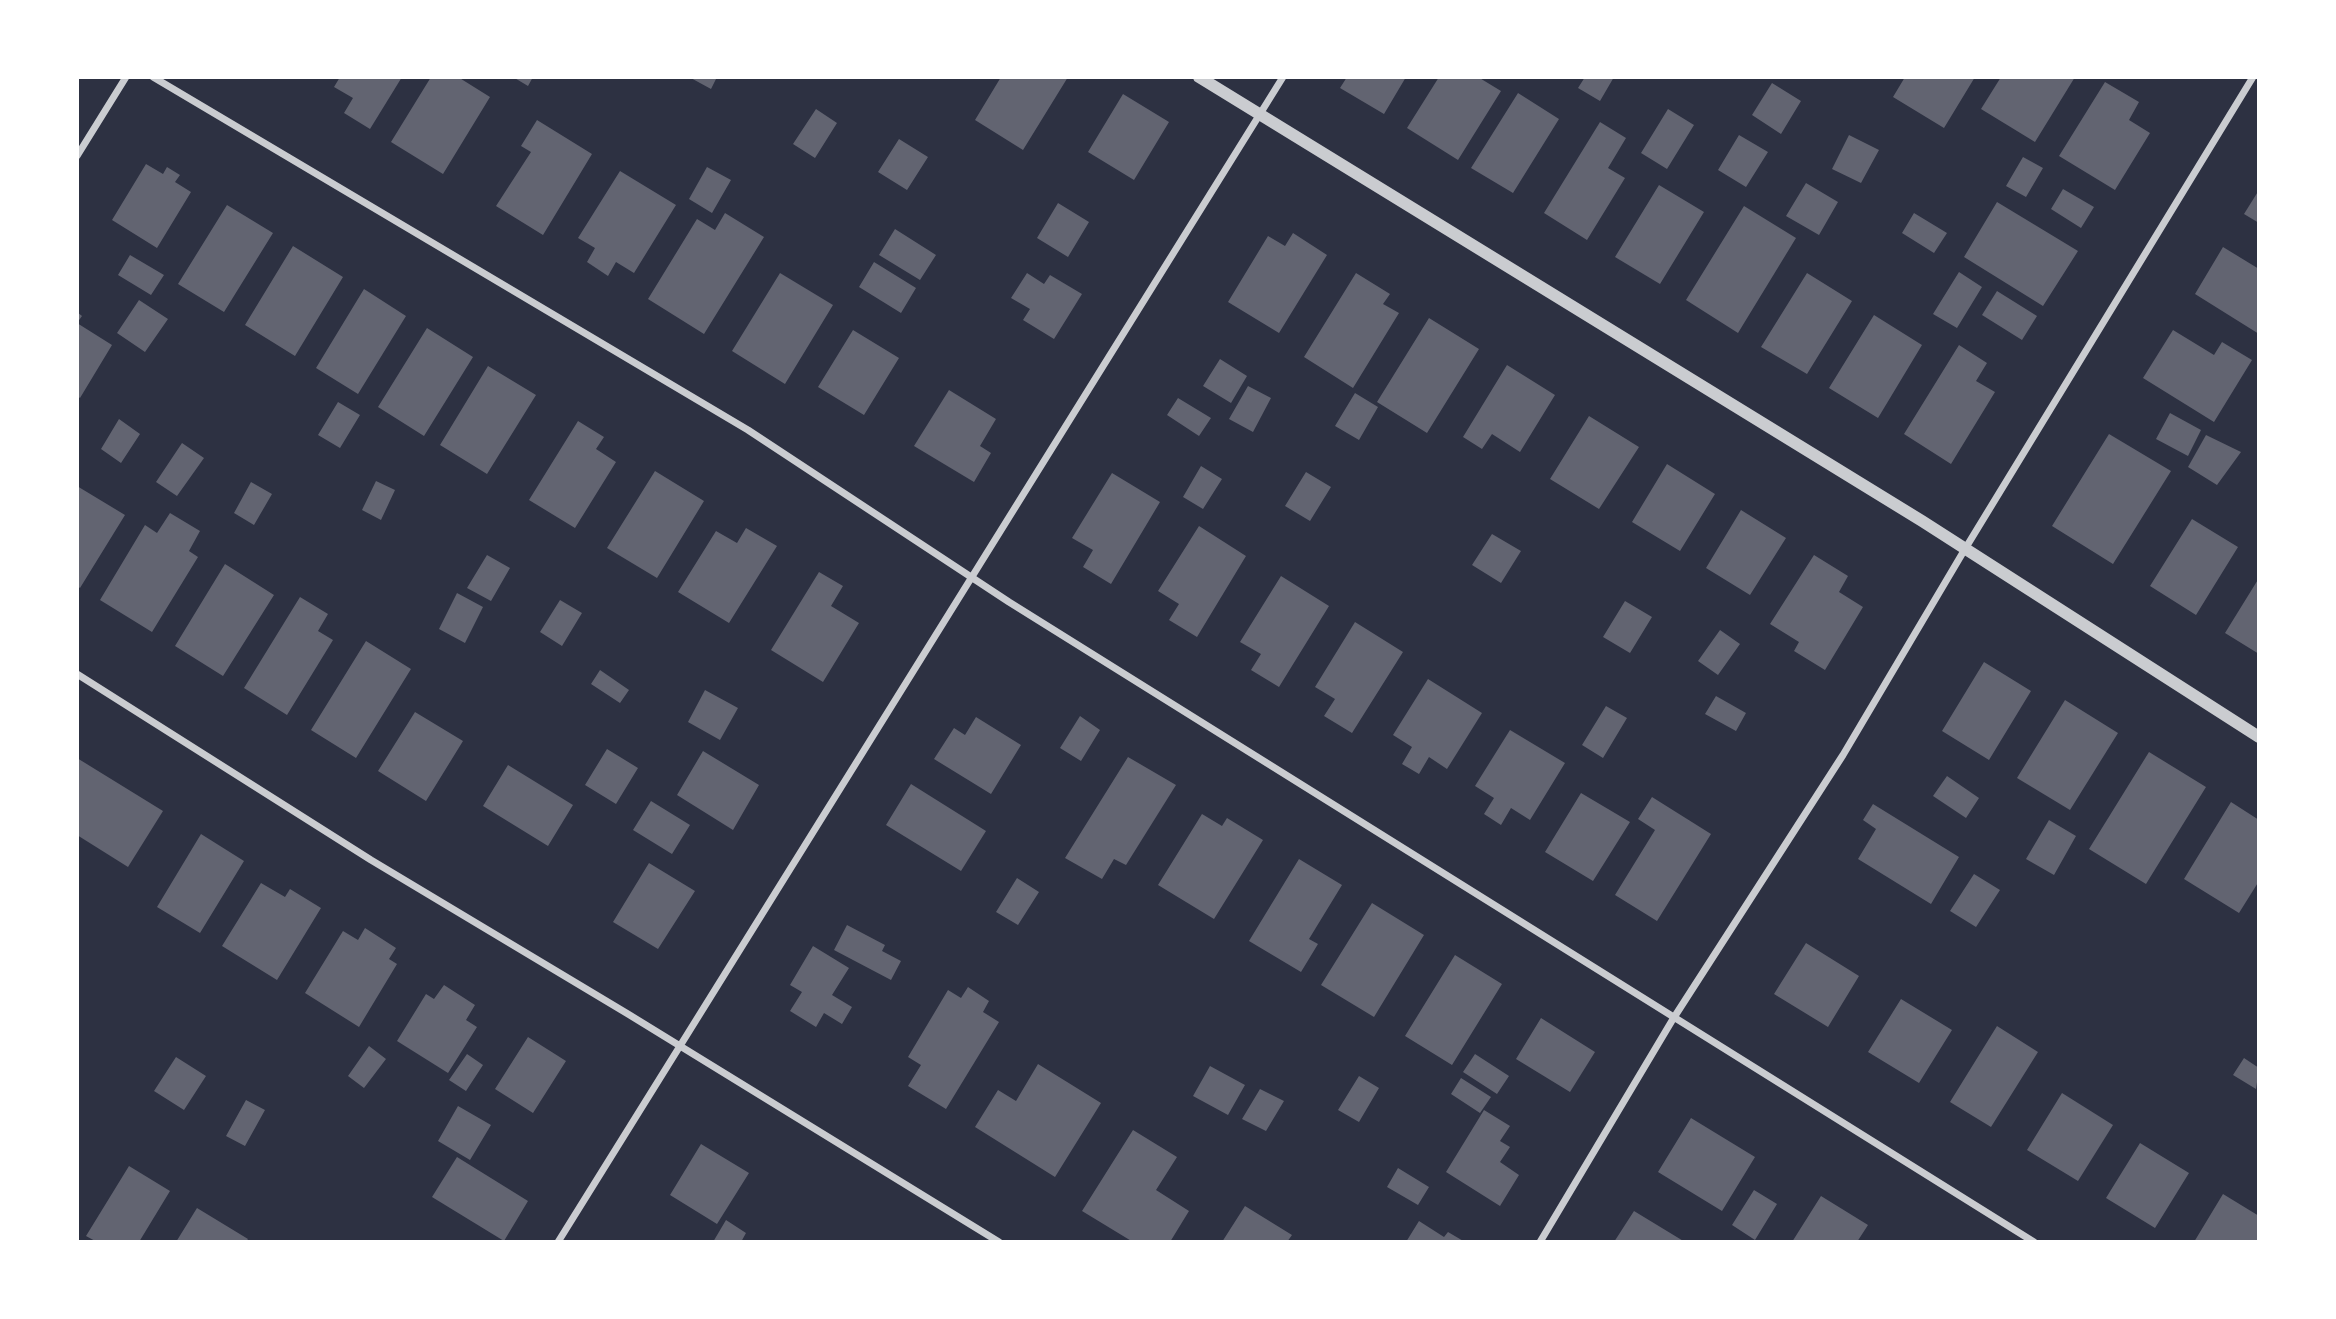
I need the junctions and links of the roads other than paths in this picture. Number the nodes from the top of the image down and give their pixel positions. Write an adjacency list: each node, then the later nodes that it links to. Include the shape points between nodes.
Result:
1 (126, 77): 7 (street)
2 (153, 77): 9 (street, via 748,430)
3 (1199, 77): 6 (street)
4 (1283, 77): 6 (street)
5 (2253, 77): 8 (street)
6 (1259, 115): 8 (street); 9 (street)
7 (77, 156)
8 (1965, 549): 11 (street); 12 (street, via 1843,755)
9 (971, 578): 12 (street); 13 (street)
10 (77, 674): 13 (street, via 371,860)
11 (2259, 737)
12 (1674, 1019): 16 (street); 17 (street)
13 (678, 1045): 14 (street); 15 (street)
14 (558, 1242)
15 (999, 1242)
16 (1540, 1242)
17 (2034, 1242)

